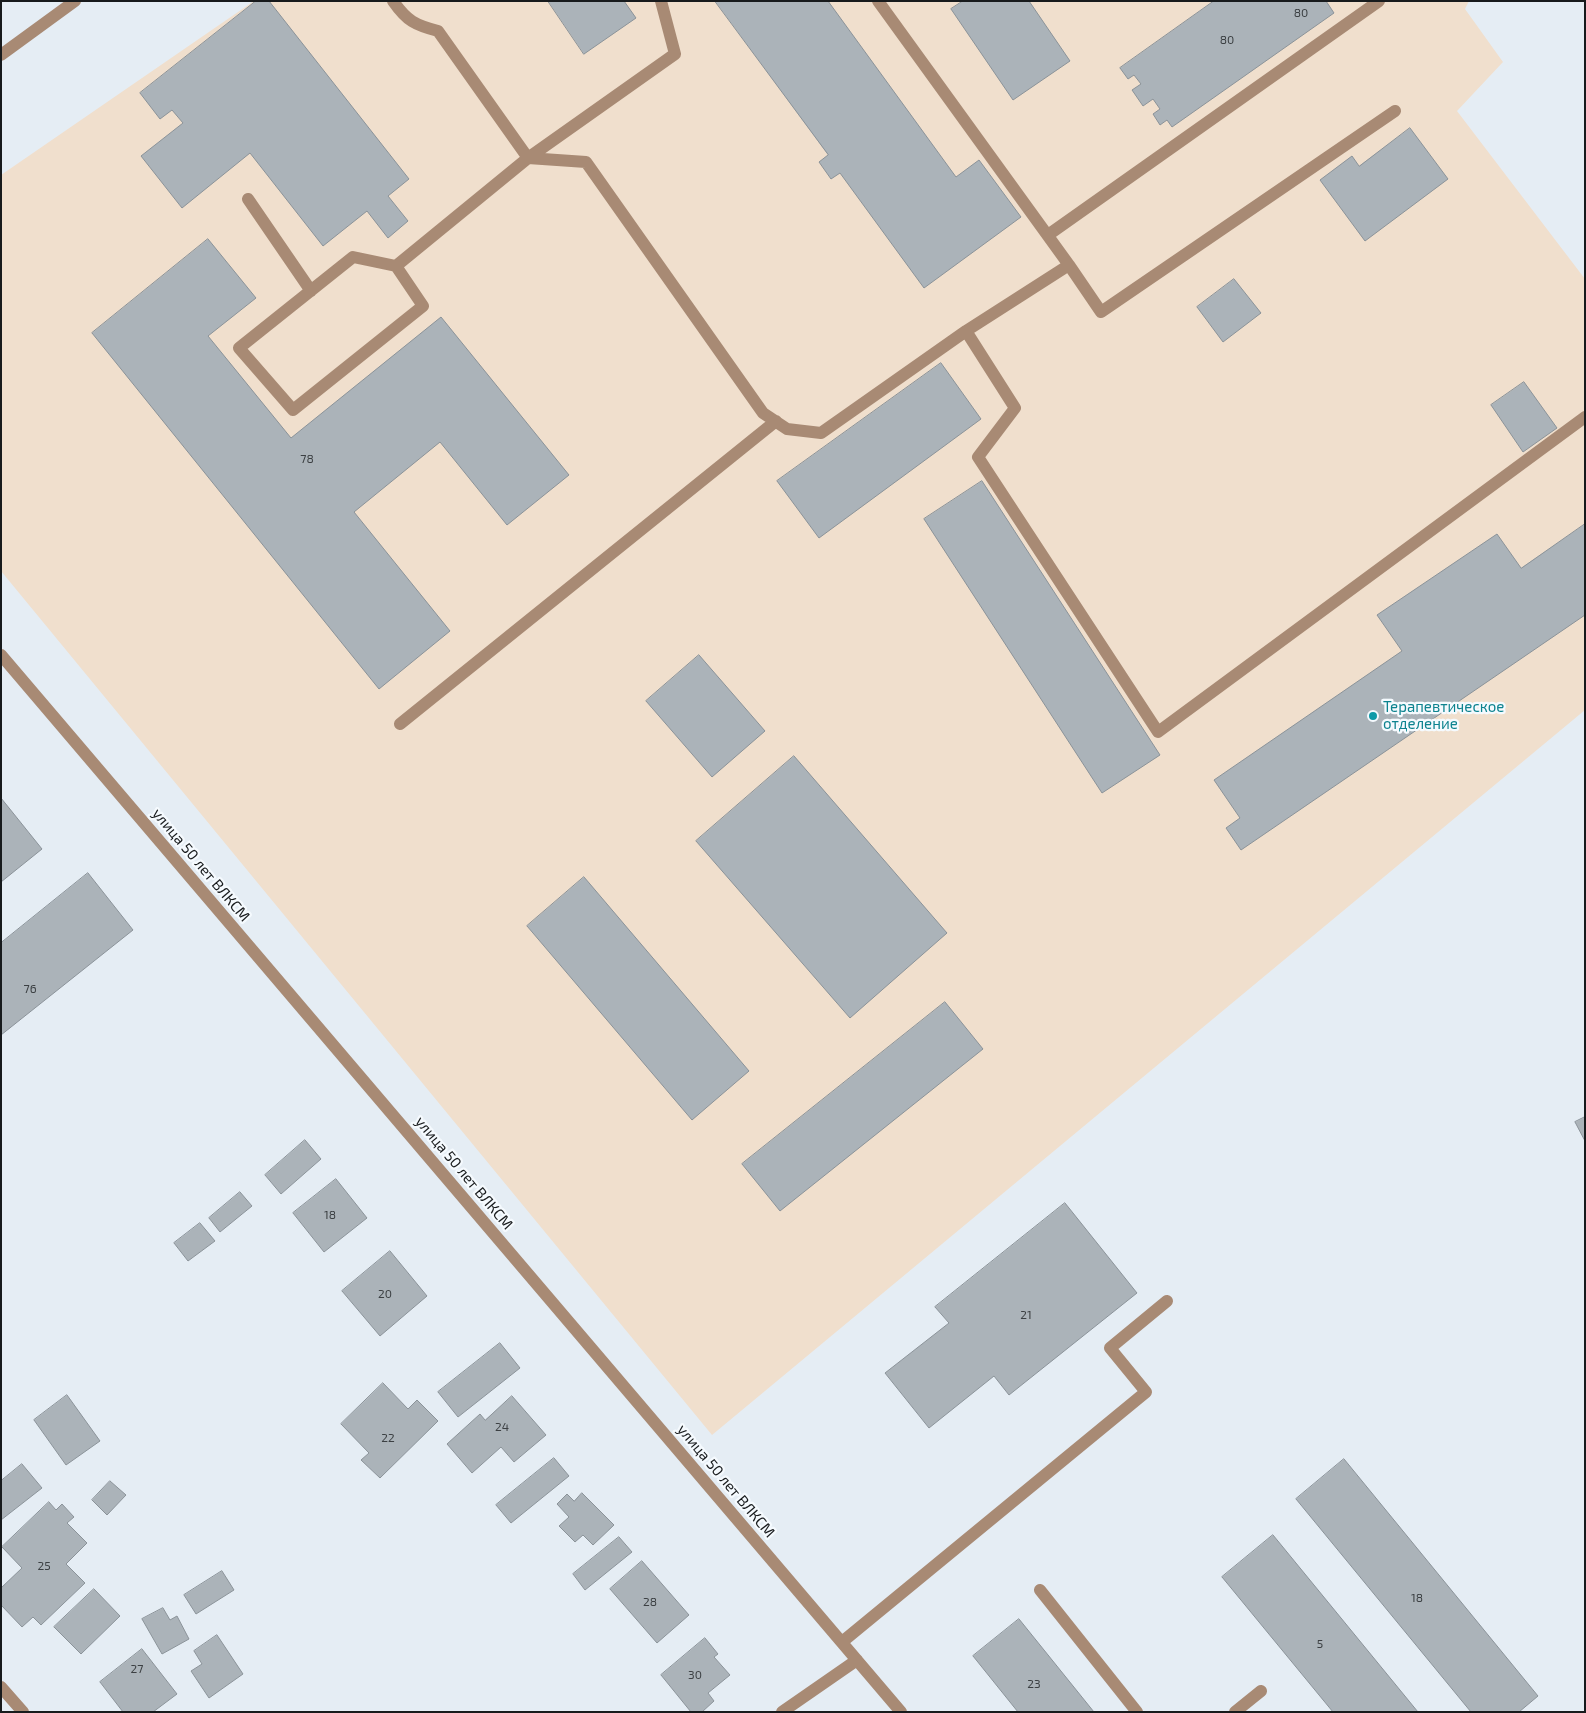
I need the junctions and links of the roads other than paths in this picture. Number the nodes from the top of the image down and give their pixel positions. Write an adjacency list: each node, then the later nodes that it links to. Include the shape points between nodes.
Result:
1 (75, 1): 6 (street)
2 (393, 1): 8 (street, via 404,17 438,31)
3 (661, 1): 8 (street, via 675,54)
4 (878, 1): 10 (street)
5 (1379, 1): 10 (street)
6 (1, 55)
7 (1395, 111): 11 (street, via 1101,312)
8 (528, 158): 12 (street); 16 (street, via 586,162 763,413)
9 (248, 198): 13 (street)
10 (1048, 235): 11 (street)
11 (1068, 265): 14 (street)
12 (396, 266): 13 (street, via 353,257); 13 (street, via 424,306 293,410 239,348)
13 (311, 291)
14 (966, 331): 15 (street, via 1015,408 978,457 1158,732); 16 (street, via 821,433 787,429)
15 (1585, 417)
16 (776, 421): 18 (street)
17 (1, 655): 21 (street, улица 50 лет ВЛКСМ)
18 (400, 724)
19 (1167, 1301): 21 (street, via 1110,1348 1146,1392)
20 (1040, 1590): 28 (street)
21 (842, 1642): 22 (street, улица 50 лет ВЛКСМ)
22 (857, 1660): 26 (street); 27 (street, улица 50 лет ВЛКСМ)
23 (1, 1687): 25 (street)
24 (1261, 1691): 29 (street)
25 (23, 1712)
26 (782, 1712)
27 (901, 1712)
28 (1137, 1712)
29 (1235, 1712)

